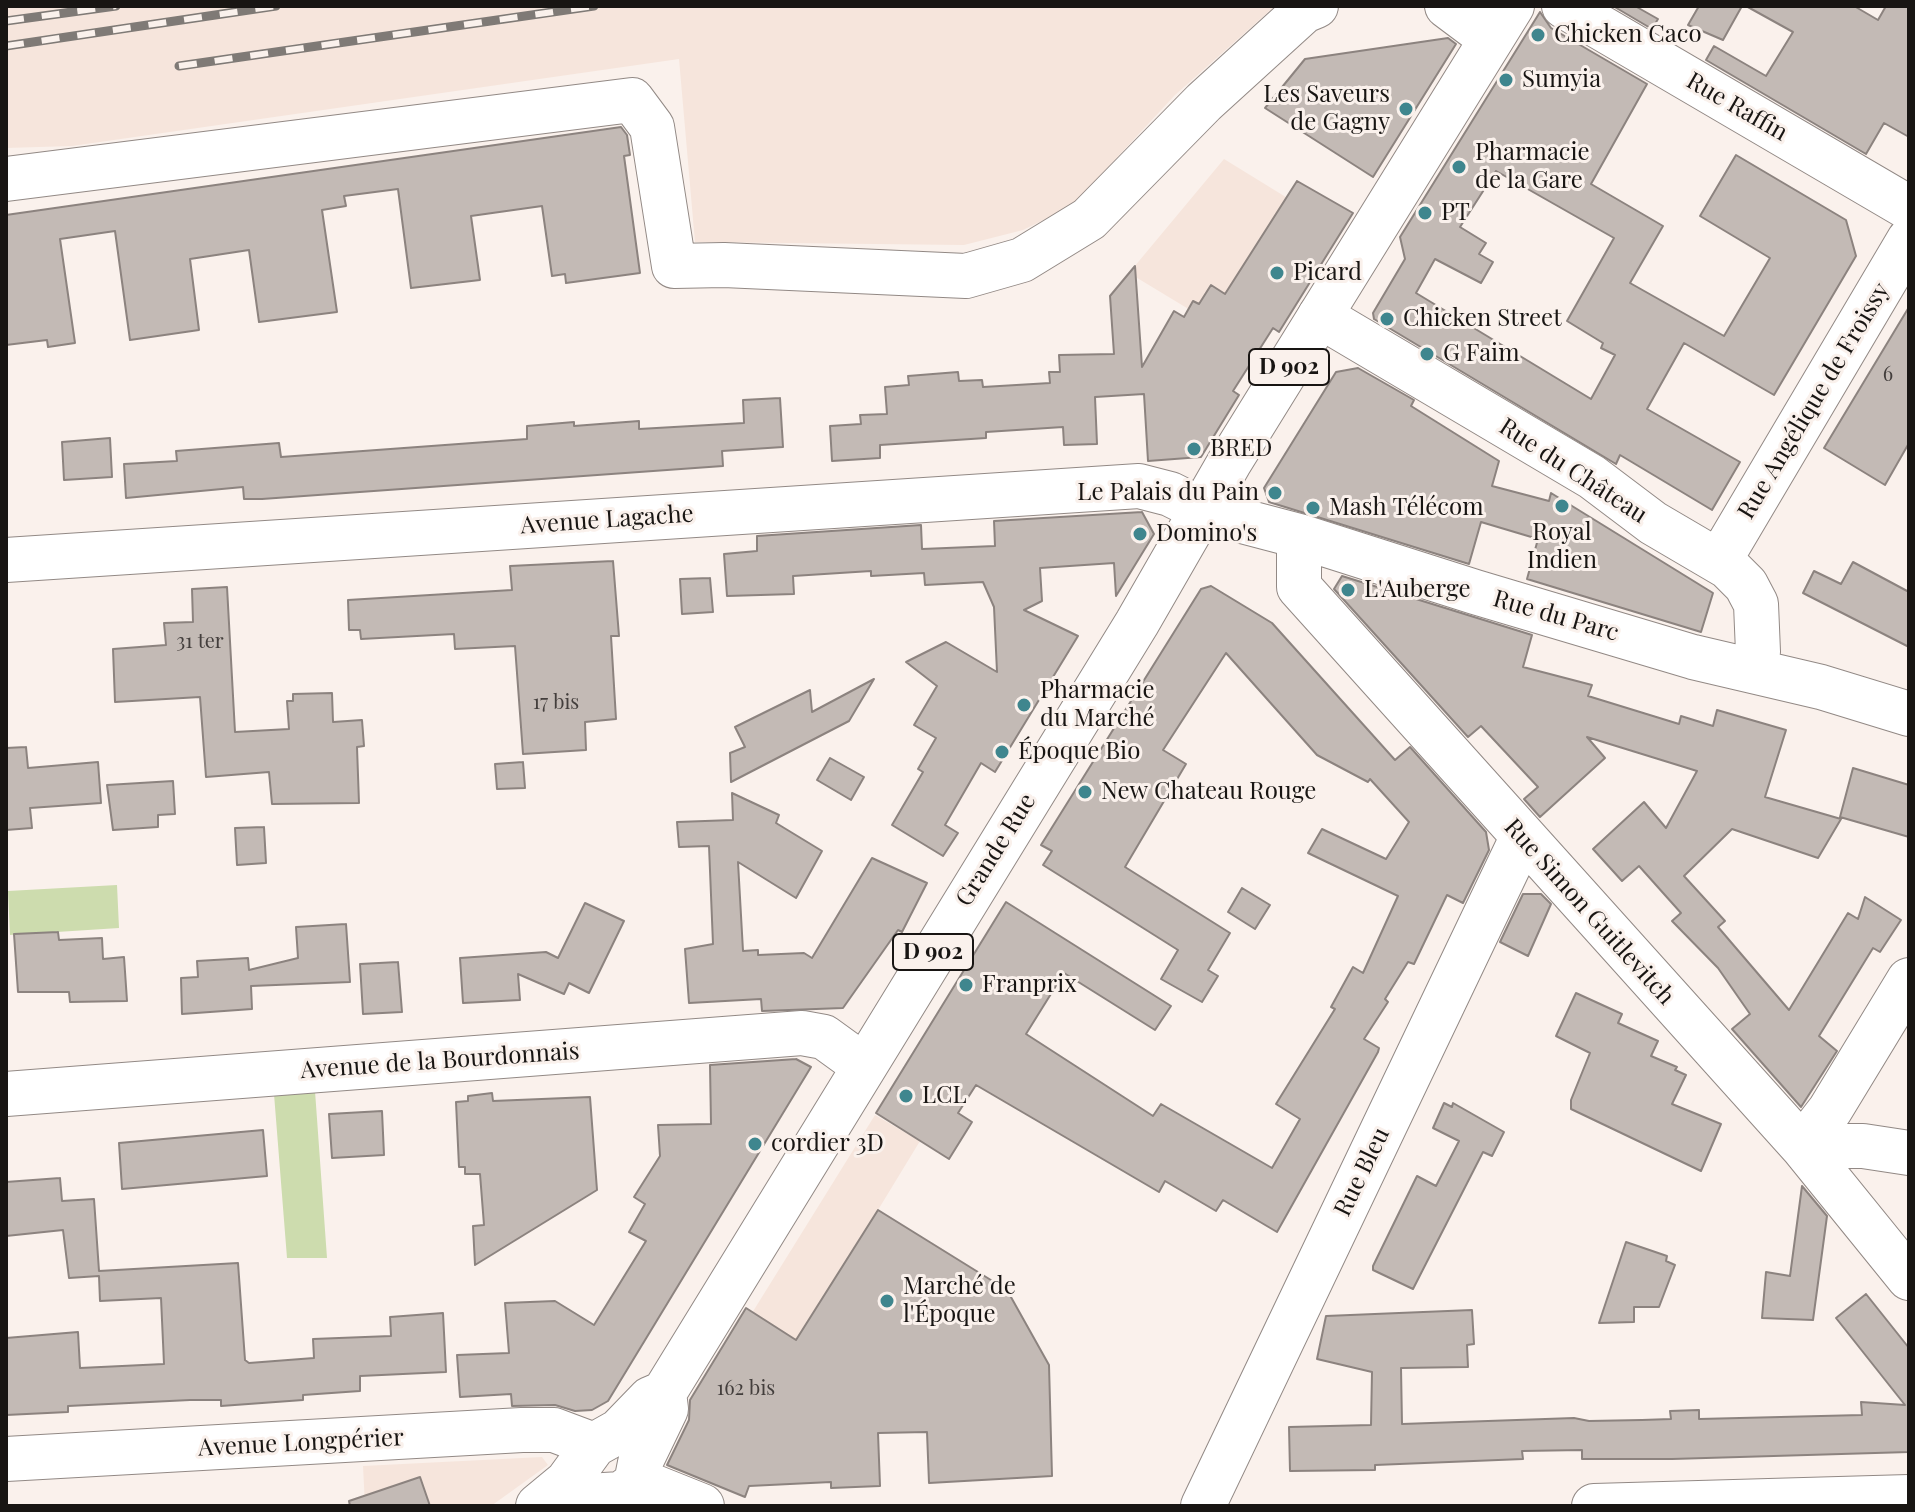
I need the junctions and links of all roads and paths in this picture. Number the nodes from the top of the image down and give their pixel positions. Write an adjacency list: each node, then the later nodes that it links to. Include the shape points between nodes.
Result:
1 (1316, 6): 5 (street, via 1304,11 1204,102 1089,219 1022,260 966,276 674,266 652,127 632,100)
2 (1447, 6): 4 (street)
3 (1564, 6): 6 (street, Rue Raffin)
4 (1502, 22): 8 (street, Grande Rue / D 902)
5 (6, 179)
6 (1909, 208)
7 (1909, 240): 12 (street, Rue Angélique de Froissy)
8 (1320, 316): 9 (street, Grande Rue / D 902); 12 (street, Rue du Château, via 1592,477 1653,523)
9 (1204, 511): 10 (street, Rue du Parc); 11 (street, Avenue Lagache, via 1139,486); 17 (street, Grande Rue / D 902)
10 (1299, 536): 13 (street, Rue du Parc, via 1679,653); 15 (street, Rue Simon Guitlevitch, via 1299,587)
11 (6, 560)
12 (1719, 561): 13 (street, Rue du Château, via 1746,585 1756,604 1758,652)
13 (1752, 669): 14 (street, Rue du Parc)
14 (1909, 714)
15 (1522, 838): 19 (street, Rue Simon Guitlevitch); 27 (street, Rue Bleu)
16 (1909, 980): 19 (street, via 1830,1110)
17 (864, 1066): 18 (street, Avenue de la Bourdonnais, via 824,1037 802,1033); 23 (street, Grande Rue / D 902, via 664,1393 666,1409)
18 (6, 1094)
19 (1802, 1146): 20 (street); 21 (street, Rue Simon Guitlevitch)
20 (1909, 1153)
21 (1909, 1278)
22 (6, 1459): 23 (street, Avenue Longpérier, via 554,1430)
23 (609, 1481): 25 (street, Grande Rue, via 567,1482); 26 (street, Avenue Longpérier)
24 (1909, 1497): 28 (street)
25 (538, 1506)
26 (702, 1506)
27 (1203, 1506)
28 (1594, 1506)

